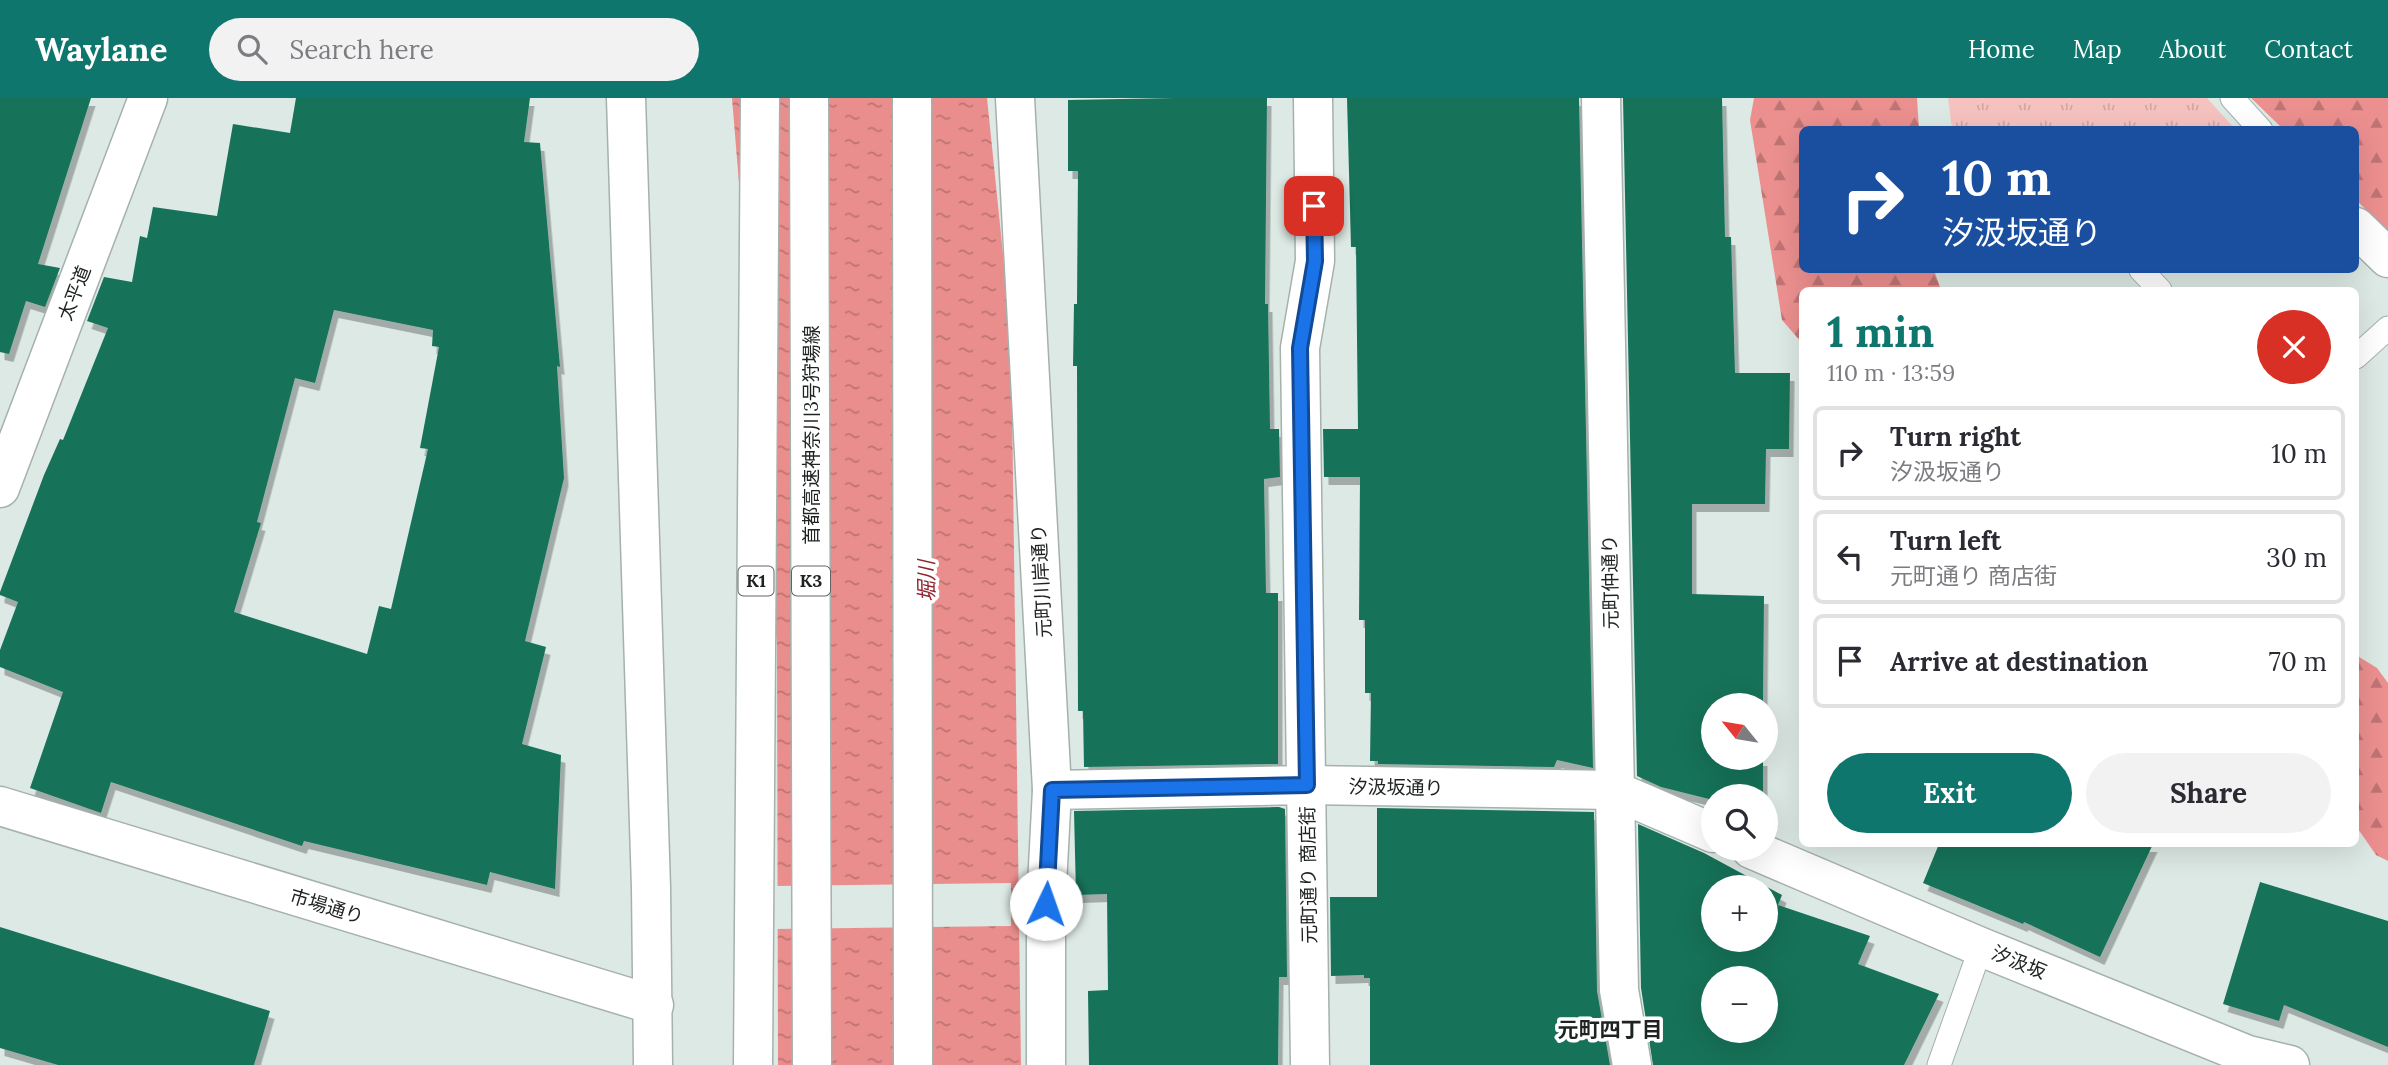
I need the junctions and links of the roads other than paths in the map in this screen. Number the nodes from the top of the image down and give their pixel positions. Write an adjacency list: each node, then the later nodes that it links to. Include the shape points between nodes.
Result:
1 (148, 98): 17 (main road, 太平道)
2 (626, 98): 26 (main road)
3 (760, 98): 28 (main road, K1)
4 (809, 98): 29 (main road, 首都高速神奈川3号狩場線 / K3)
5 (912, 98): 24 (main road)
6 (1015, 98): 19 (main road, 元町川岸通り)
7 (1313, 98): 18 (main road, 元町通り 商店街, via 1315,261 1300,348)
8 (1601, 98): 20 (main road, 元町仲通り)
9 (2232, 98): 10 (lane)
10 (2257, 126)
11 (2359, 230): 12 (main road)
12 (2388, 258)
13 (2144, 273): 14 (lane)
14 (2157, 287)
15 (2388, 328): 16 (lane)
16 (2359, 354)
17 (0, 488)
18 (1307, 785): 19 (main road, 汐汲坂通り); 20 (main road, 汐汲坂通り); 33 (main road, 元町通り 商店街)
19 (1052, 790): 32 (main road, 元町川岸通り, via 1046,904)
20 (1613, 790): 22 (main road); 34 (main road, 元町仲通り, via 1619,990)
21 (0, 806): 26 (main road, 市場通り)
22 (1701, 827)
23 (1778, 861): 25 (main road, 汐汲坂)
24 (913, 947): 30 (main road); 31 (main road)
25 (1981, 947): 35 (lane); 36 (main road, 汐汲坂, via 2248,1055)
26 (654, 1005): 27 (main road)
27 (653, 1065)
28 (753, 1065)
29 (812, 1065)
30 (900, 1065)
31 (913, 1065)
32 (1046, 1065)
33 (1310, 1065)
34 (1632, 1065)
35 (1939, 1065)
36 (2290, 1065)

